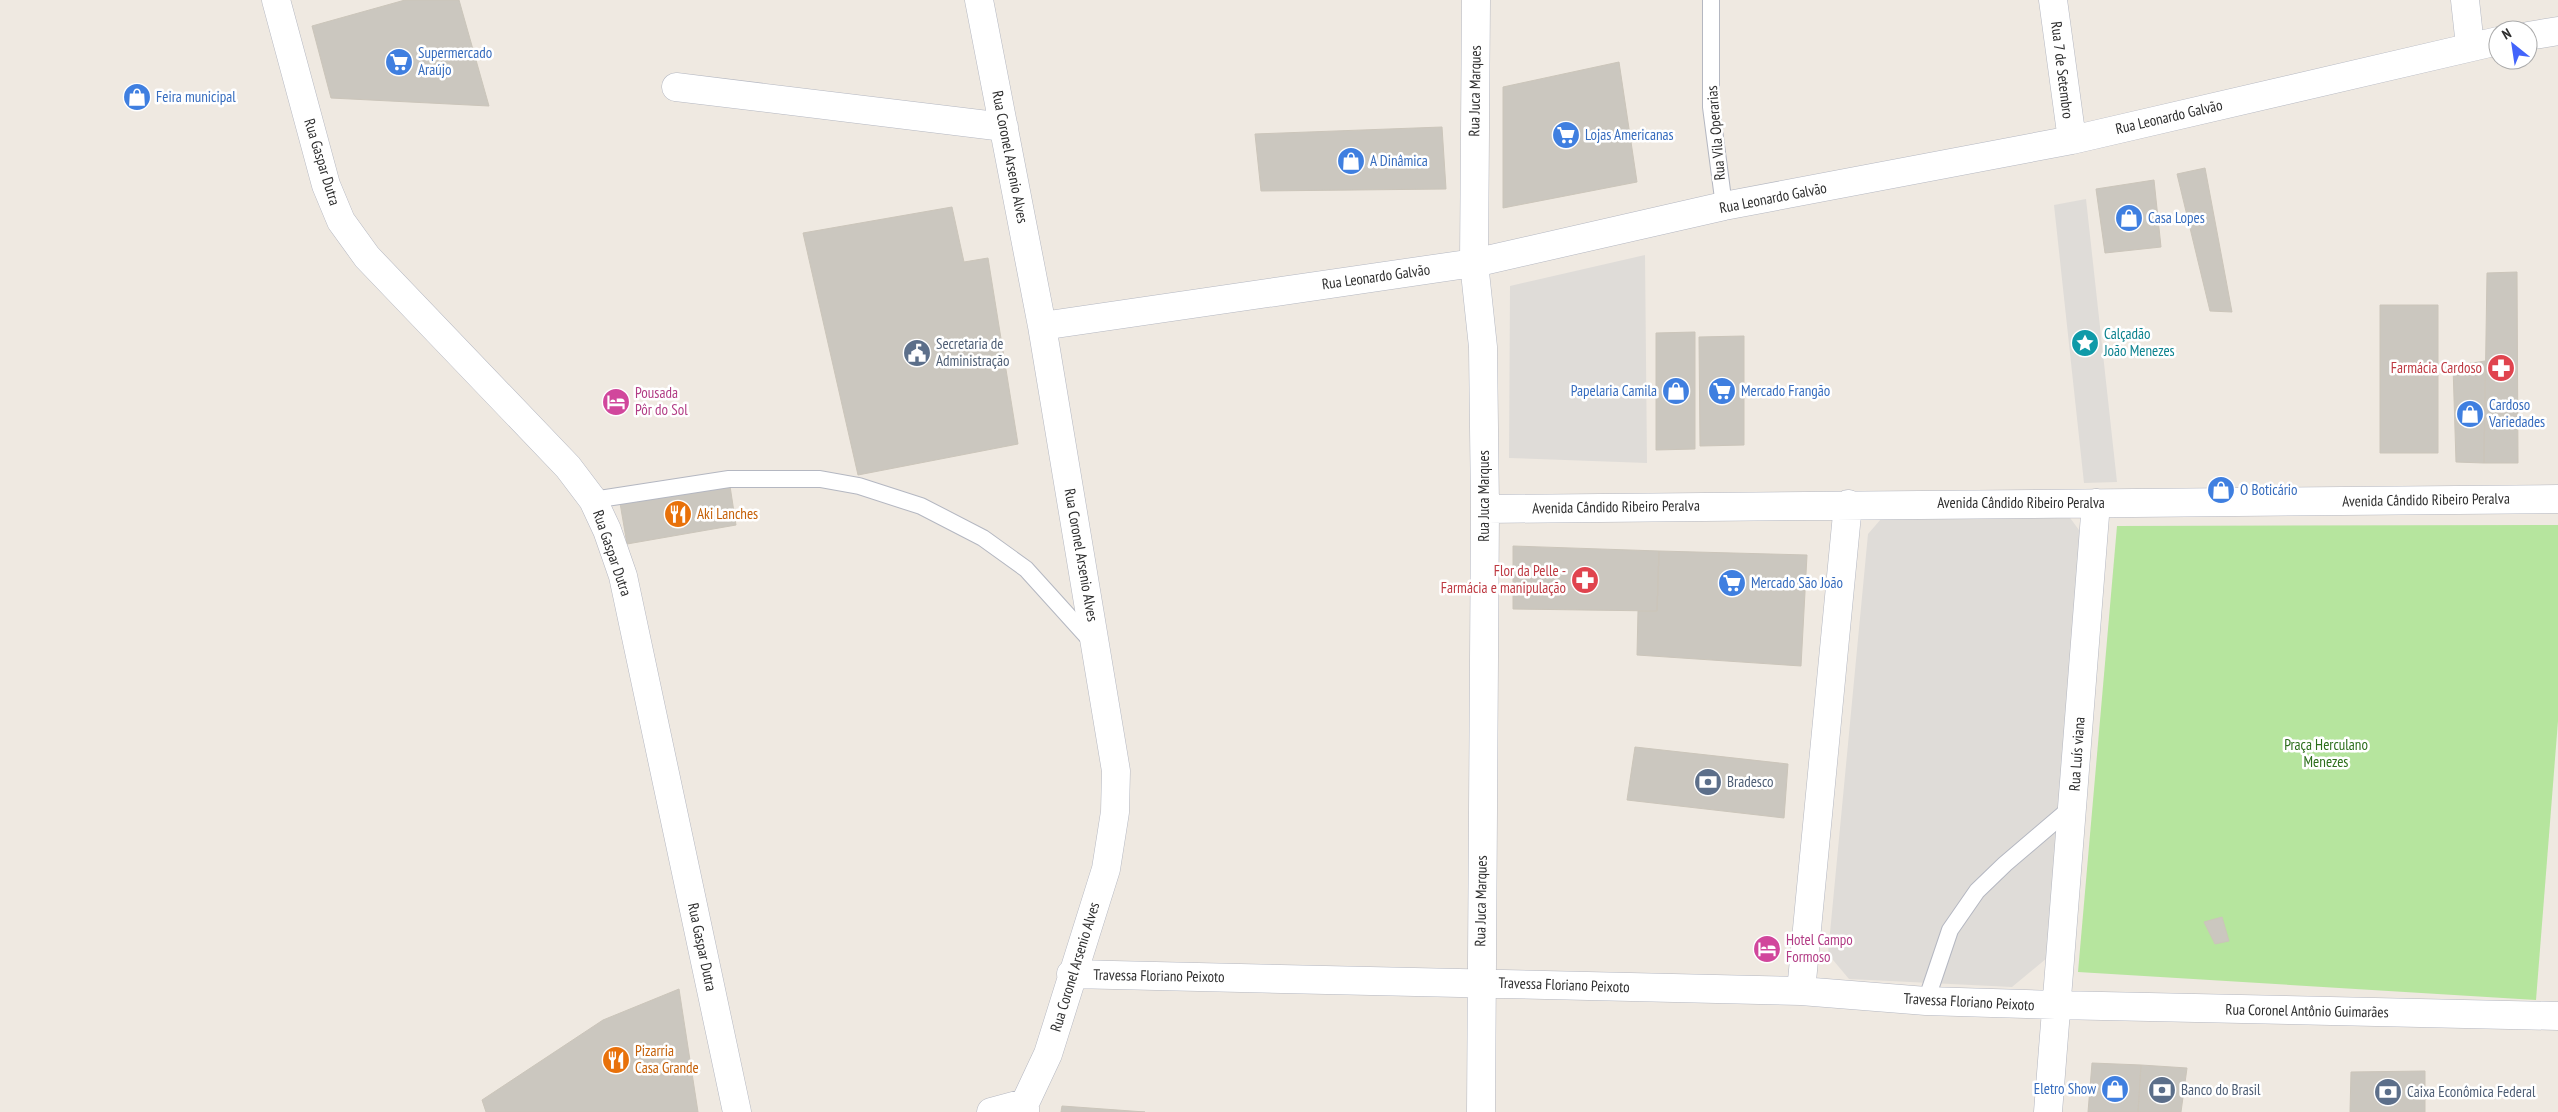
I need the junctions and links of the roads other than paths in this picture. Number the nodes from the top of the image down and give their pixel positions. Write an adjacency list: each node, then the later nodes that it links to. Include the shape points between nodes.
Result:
1 (276, 0): 18 (street, Rua Gaspar Dutra, via 326,185 341,222 367,257 568,467)
2 (979, 0): 12 (street, Rua Coronel Arsenio Alves)
3 (1476, 0): 15 (street, Rua Juca Marques)
4 (1712, 0): 14 (lane, Rua Vila Operarias, via 1711,107)
5 (2053, 0): 13 (street, Rua 7 de Setembro)
6 (2465, 0): 10 (street)
7 (2558, 31): 8 (street)
8 (2538, 34)
9 (2488, 43): 10 (street, Rua Leonardo Galvão)
10 (2470, 46): 13 (street, Rua Leonardo Galvão)
11 (676, 87): 12 (street)
12 (1004, 127): 16 (street, Rua Coronel Arsenio Alves)
13 (2072, 140): 14 (street, Rua Leonardo Galvão)
14 (1724, 206): 15 (street, Rua Leonardo Galvão)
15 (1474, 263): 16 (street, Rua Leonardo Galvão); 21 (street, Rua Juca Marques, via 1484,347)
16 (1042, 326): 22 (street, Rua Coronel Arsenio Alves)
17 (2558, 499): 19 (street, Avenida Cândido Ribeiro Peralva)
18 (593, 500): 22 (lane, via 728,479 820,479 859,486 920,506 983,538 1026,570); 31 (street, Rua Gaspar Dutra, via 623,576)
19 (2096, 503): 20 (street, Avenida Cândido Ribeiro Peralva); 23 (street, Rua Luís viana)
20 (1848, 504): 21 (street, Avenida Cândido Ribeiro Peralva); 26 (street)
21 (1485, 509): 25 (street, Rua Juca Marques)
22 (1097, 646): 24 (street, Rua Coronel Arsenio Alves, via 1116,771 1116,812 1106,869)
23 (2074, 806): 27 (lane, via 1977,891 1950,930); 28 (street, Rua Luís viana)
24 (1071, 974): 25 (street, Travessa Floriano Peixoto); 30 (street, Rua Coronel Arsenio Alves, via 1048,1054)
25 (1480, 982): 26 (street, Travessa Floriano Peixoto); 33 (street, Rua Juca Marques)
26 (1801, 991): 27 (street, Travessa Floriano Peixoto)
27 (1926, 1001): 28 (street, Travessa Floriano Peixoto)
28 (2056, 1005): 29 (street, Rua Coronel Antônio Guimarães); 34 (street, Rua Luís viana)
29 (2558, 1016)
30 (1025, 1107): 32 (street)
31 (737, 1112)
32 (991, 1112)
33 (1481, 1112)
34 (2048, 1112)

